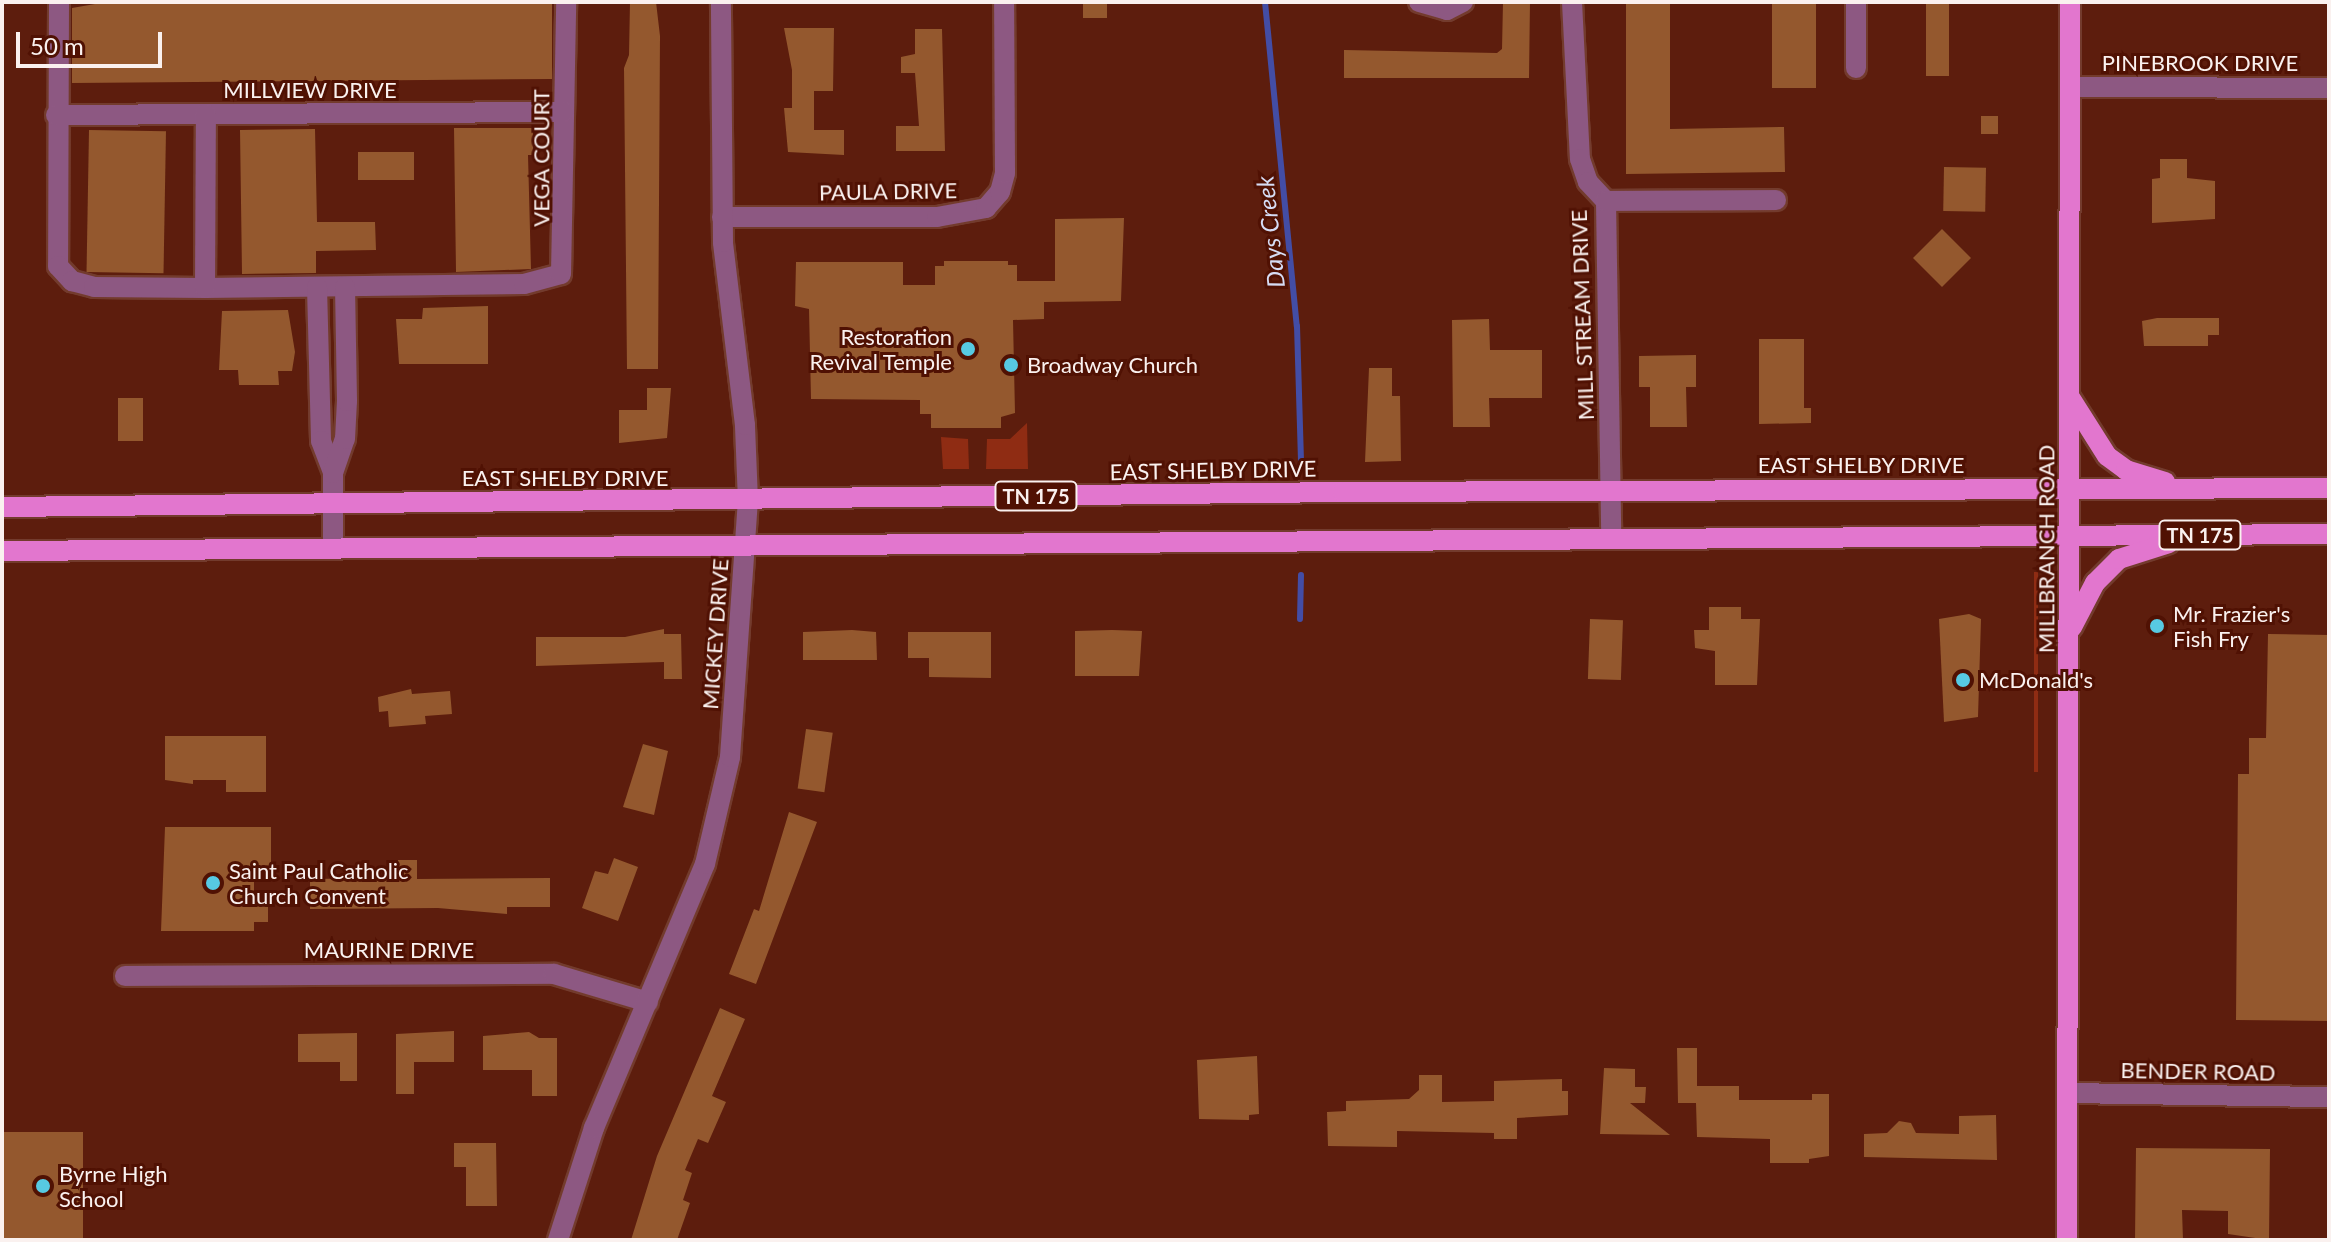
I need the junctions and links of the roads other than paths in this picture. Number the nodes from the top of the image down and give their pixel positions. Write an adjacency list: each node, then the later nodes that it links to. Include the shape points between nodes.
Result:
1 (566, 2): 13 (street, VEGA COURT)
2 (721, 2): 18 (street, MICKEY DRIVE)
3 (1004, 2): 18 (street, PAULA DRIVE, via 1005,173 1000,192 986,208 937,217)
4 (1419, 2): 5 (street, via 1447,10)
5 (1463, 2)
6 (1572, 2): 17 (street, MILL STREAM DRIVE, via 1580,159 1588,182)
7 (1856, 2): 10 (street)
8 (2070, 2): 11 (main road, MILLBRANCH ROAD)
9 (58, 8): 15 (street)
10 (1856, 68)
11 (2070, 87): 12 (street, PINEBROOK DRIVE); 24 (main road, MILLBRANCH ROAD)
12 (2329, 88)
13 (564, 112): 14 (street, MILLVIEW DRIVE); 20 (street, VEGA COURT, via 564,267 554,279)
14 (206, 114): 15 (street, MILLVIEW DRIVE); 21 (street)
15 (56, 115): 21 (street, VEGA COURT, via 56,253 65,276 81,284)
16 (1776, 200): 17 (street)
17 (1606, 201): 29 (street, MILL STREAM DRIVE)
18 (722, 217): 30 (street, MICKEY DRIVE)
19 (317, 287): 20 (street, VEGA COURT); 21 (street, VEGA COURT); 22 (street)
20 (345, 287): 23 (street)
21 (205, 288)
22 (319, 385): 23 (street); 25 (street, via 321,441)
23 (346, 385): 25 (street, via 345,439)
24 (2070, 397): 26 (main road, via 2107,456 2126,470); 28 (main road, MILLBRANCH ROAD)
25 (333, 473): 31 (street)
26 (2188, 488): 27 (main road, EAST SHELBY DRIVE / TN 175); 28 (main road, EAST SHELBY DRIVE / TN 175)
27 (2329, 488)
28 (2071, 489): 29 (main road, EAST SHELBY DRIVE / TN 175); 33 (main road, MILLBRANCH ROAD)
29 (1610, 490): 30 (main road, EAST SHELBY DRIVE / TN 175); 36 (street, MILL STREAM DRIVE)
30 (748, 501): 31 (main road, EAST SHELBY DRIVE / TN 175); 37 (street, MICKEY DRIVE)
31 (333, 503): 32 (main road, EAST SHELBY DRIVE / TN 175); 38 (street)
32 (2, 507)
33 (2070, 533): 35 (main road, TN 175); 36 (main road, TN 175); 40 (main road, MILLBRANCH ROAD)
34 (2329, 534): 35 (main road, TN 175)
35 (2209, 535): 40 (main road, via 2148,547 2119,559 2095,583)
36 (1611, 538): 37 (main road, TN 175)
37 (746, 547): 38 (main road, TN 175); 42 (street, MICKEY DRIVE, via 730,757 705,864)
38 (333, 549): 39 (main road, TN 175)
39 (2, 551)
40 (2070, 630): 43 (main road, MILLBRANCH ROAD)
41 (125, 976): 42 (street, MAURINE DRIVE, via 543,974 587,981)
42 (648, 1002): 45 (street, MICKEY DRIVE, via 594,1128)
43 (2067, 1093): 44 (street, BENDER ROAD); 46 (main road, MILLBRANCH ROAD)
44 (2329, 1097)
45 (558, 1240)
46 (2067, 1240)

